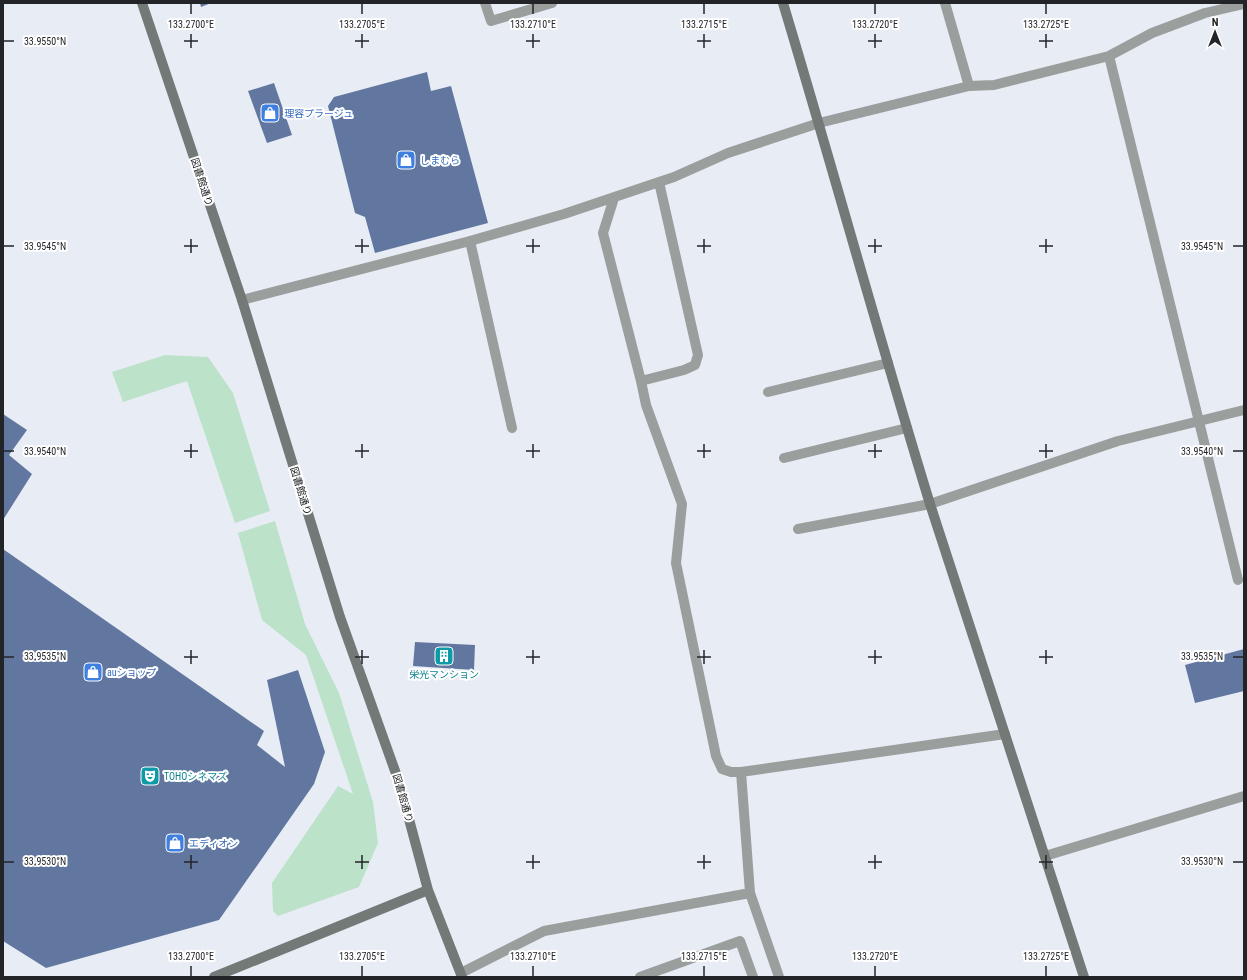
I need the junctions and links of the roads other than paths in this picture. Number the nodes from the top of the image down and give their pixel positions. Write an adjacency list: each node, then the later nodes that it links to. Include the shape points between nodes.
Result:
1 (142, 3): 13 (street, 図書館通り)
2 (485, 3): 3 (street, via 491,21)
3 (552, 3)
4 (782, 3): 9 (street)
5 (945, 3): 8 (street)
6 (1244, 4): 7 (street, via 1205,13 1152,33)
7 (1109, 56): 8 (street, via 994,85); 18 (street)
8 (969, 86): 9 (street)
9 (819, 123): 10 (street, via 728,153); 14 (street)
10 (659, 182): 11 (street); 15 (street, via 698,355 695,365 684,370)
11 (614, 198): 12 (street); 15 (street, via 603,233)
12 (470, 241): 13 (street); 19 (street)
13 (242, 300): 29 (street, 図書館通り, via 340,617 399,782)
14 (888, 363): 16 (street); 20 (street)
15 (640, 381): 26 (street, via 646,405 682,504 676,563 716,756 722,769)
16 (768, 392)
17 (1244, 410): 18 (street)
18 (1198, 422): 22 (street, via 1118,441); 24 (street)
19 (512, 428)
20 (906, 428): 21 (street); 22 (street)
21 (784, 458)
22 (930, 504): 23 (street); 25 (street)
23 (798, 529)
24 (1238, 580)
25 (1005, 734): 26 (street); 28 (street)
26 (741, 772): 30 (street)
27 (1244, 796): 28 (street)
28 (1045, 856): 36 (street)
29 (428, 890): 31 (street, 図書館通り); 32 (street)
30 (750, 893): 31 (street, via 544,931); 35 (street)
31 (461, 975)
32 (214, 977)
33 (640, 977): 34 (street, via 740,941)
34 (753, 977)
35 (779, 977)
36 (1084, 977)

